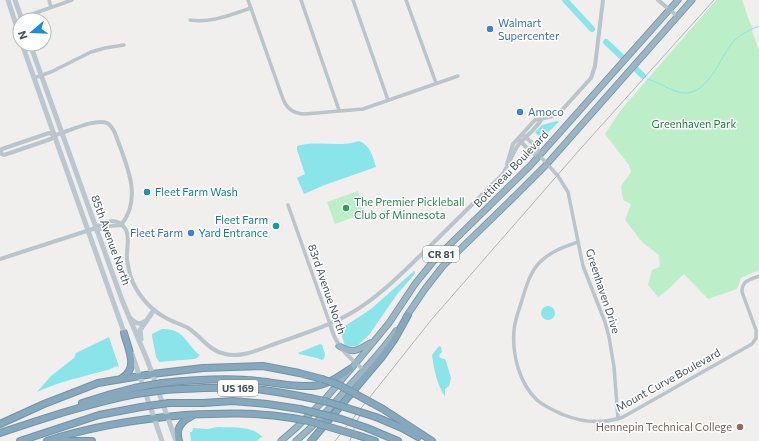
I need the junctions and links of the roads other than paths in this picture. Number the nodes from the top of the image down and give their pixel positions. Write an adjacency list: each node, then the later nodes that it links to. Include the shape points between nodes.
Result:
1 (8, 0): 16 (main road)
2 (15, 0): 17 (main road)
3 (48, 0): 13 (street)
4 (72, 0): 13 (street)
5 (248, 0): 14 (street)
6 (300, 0): 29 (street)
7 (353, 0): 28 (street)
8 (406, 0): 27 (street)
9 (603, 0): 32 (street, via 595,66 591,78 568,106 553,116 540,120)
10 (658, 0): 15 (street)
11 (678, 0): 15 (highway, Bottineau Boulevard / CR 81)
12 (692, 0): 19 (highway, Bottineau Boulevard / CR 81)
13 (51, 7): 18 (street)
14 (251, 8): 20 (street, via 216,20); 29 (street, via 288,108 300,114)
15 (670, 9): 19 (street); 34 (highway, Bottineau Boulevard / CR 81)
16 (12, 12)
17 (19, 12)
18 (38, 12)
19 (677, 16): 35 (highway, Bottineau Boulevard / CR 81)
20 (190, 20)
21 (124, 45): 24 (street, via 91,52)
22 (25, 52): 26 (main road, 85th Avenue North)
23 (33, 52): 24 (main road, 85th Avenue North)
24 (41, 75): 26 (street); 30 (main road, 85th Avenue North)
25 (458, 76): 27 (street)
26 (34, 78): 31 (main road, 85th Avenue North)
27 (436, 83): 28 (street)
28 (388, 100): 29 (street, via 363,108)
29 (339, 110)
30 (62, 133): 31 (street); 37 (street, via 99,122 106,123 115,133 131,185 132,205); 38 (main road, 85th Avenue North)
31 (55, 135): 31 (street, via 49,133 2,149 0,153 4,155 51,140); 39 (main road, 85th Avenue North)
32 (524, 136): 33 (street); 34 (street, via 537,147)
33 (519, 141): 34 (street, via 532,153); 47 (street, via 507,167 494,183 384,290 362,307)
34 (539, 155): 35 (street, Greenhaven Drive); 49 (highway, Bottineau Boulevard / CR 81, via 436,258)
35 (547, 164): 40 (street, Greenhaven Drive, via 567,188); 44 (highway, Bottineau Boulevard / CR 81, via 443,266)
36 (288, 205): 47 (street, 83rd Avenue North)
37 (121, 225): 38 (street); 43 (street, via 127,233 130,276 141,296)
38 (96, 228): 39 (street); 45 (main road, 85th Avenue North)
39 (89, 230): 41 (street); 48 (main road, 85th Avenue North)
40 (578, 242): 62 (street, Greenhaven Drive, via 588,281 609,337); 62 (street, Mount Curve Boulevard, via 546,256 529,278 514,329 517,363 527,388 547,406 571,418 588,422)
41 (0, 259)
42 (759, 276): 62 (street, Mount Curve Boulevard, via 747,280 742,286 756,334 752,344)
43 (154, 310): 46 (main road); 47 (street, via 188,328 211,349 232,355 247,354)
44 (408, 315): 54 (highway, Bottineau Boulevard / CR 81); 74 (highway, via 382,357)
45 (129, 318): 46 (main road, via 137,323); 51 (main road, 85th Avenue North)
46 (149, 319): 51 (main road, via 140,333)
47 (330, 324): 50 (street, 83rd Avenue North)
48 (124, 333): 56 (main road, 85th Avenue North); 57 (highway, via 132,366 129,373)
49 (375, 340): 50 (highway, via 354,352); 52 (highway, Bottineau Boulevard / CR 81)
50 (339, 346): 52 (street, 83rd Avenue North)
51 (146, 357): 55 (main road, 85th Avenue North)
52 (356, 363): 53 (highway, Bottineau Boulevard / CR 81); 54 (street, 83rd Avenue North)
53 (350, 369): 58 (highway, bridge, via 327,383 312,386 258,380 209,379 162,383); 72 (highway, Bottineau Boulevard / CR 81, via 326,398)
54 (364, 370): 73 (highway, Bottineau Boulevard / CR 81)
55 (152, 374): 56 (highway); 60 (main road, 85th Avenue North); 78 (highway, bridge, via 203,368 263,366 299,373 345,388)
56 (140, 376): 57 (highway); 61 (main road, 85th Avenue North)
57 (120, 379): 63 (highway, via 72,392)
58 (135, 391): 64 (highway, US 169); 77 (highway, US 169, bridge, via 204,388 272,391 328,402 376,417)
59 (195, 415): 60 (highway); 71 (highway, via 180,425 177,433); 75 (highway, bridge, via 253,413 292,418)
60 (167, 416): 61 (highway); 70 (main road, 85th Avenue North)
61 (154, 418): 66 (highway, via 116,423); 69 (main road, 85th Avenue North)
62 (618, 419)
63 (0, 424)
64 (0, 433)
65 (20, 441): 76 (highway, US 169, bridge, via 99,415 140,407 169,403 233,401 300,409 342,419)
66 (47, 441)
67 (62, 441): 68 (highway)
68 (92, 441)
69 (162, 441)
70 (176, 441)
71 (179, 441)
72 (281, 441)
73 (296, 441)
74 (311, 441)
75 (375, 441)
76 (398, 441)
77 (427, 441)
78 (432, 441)

